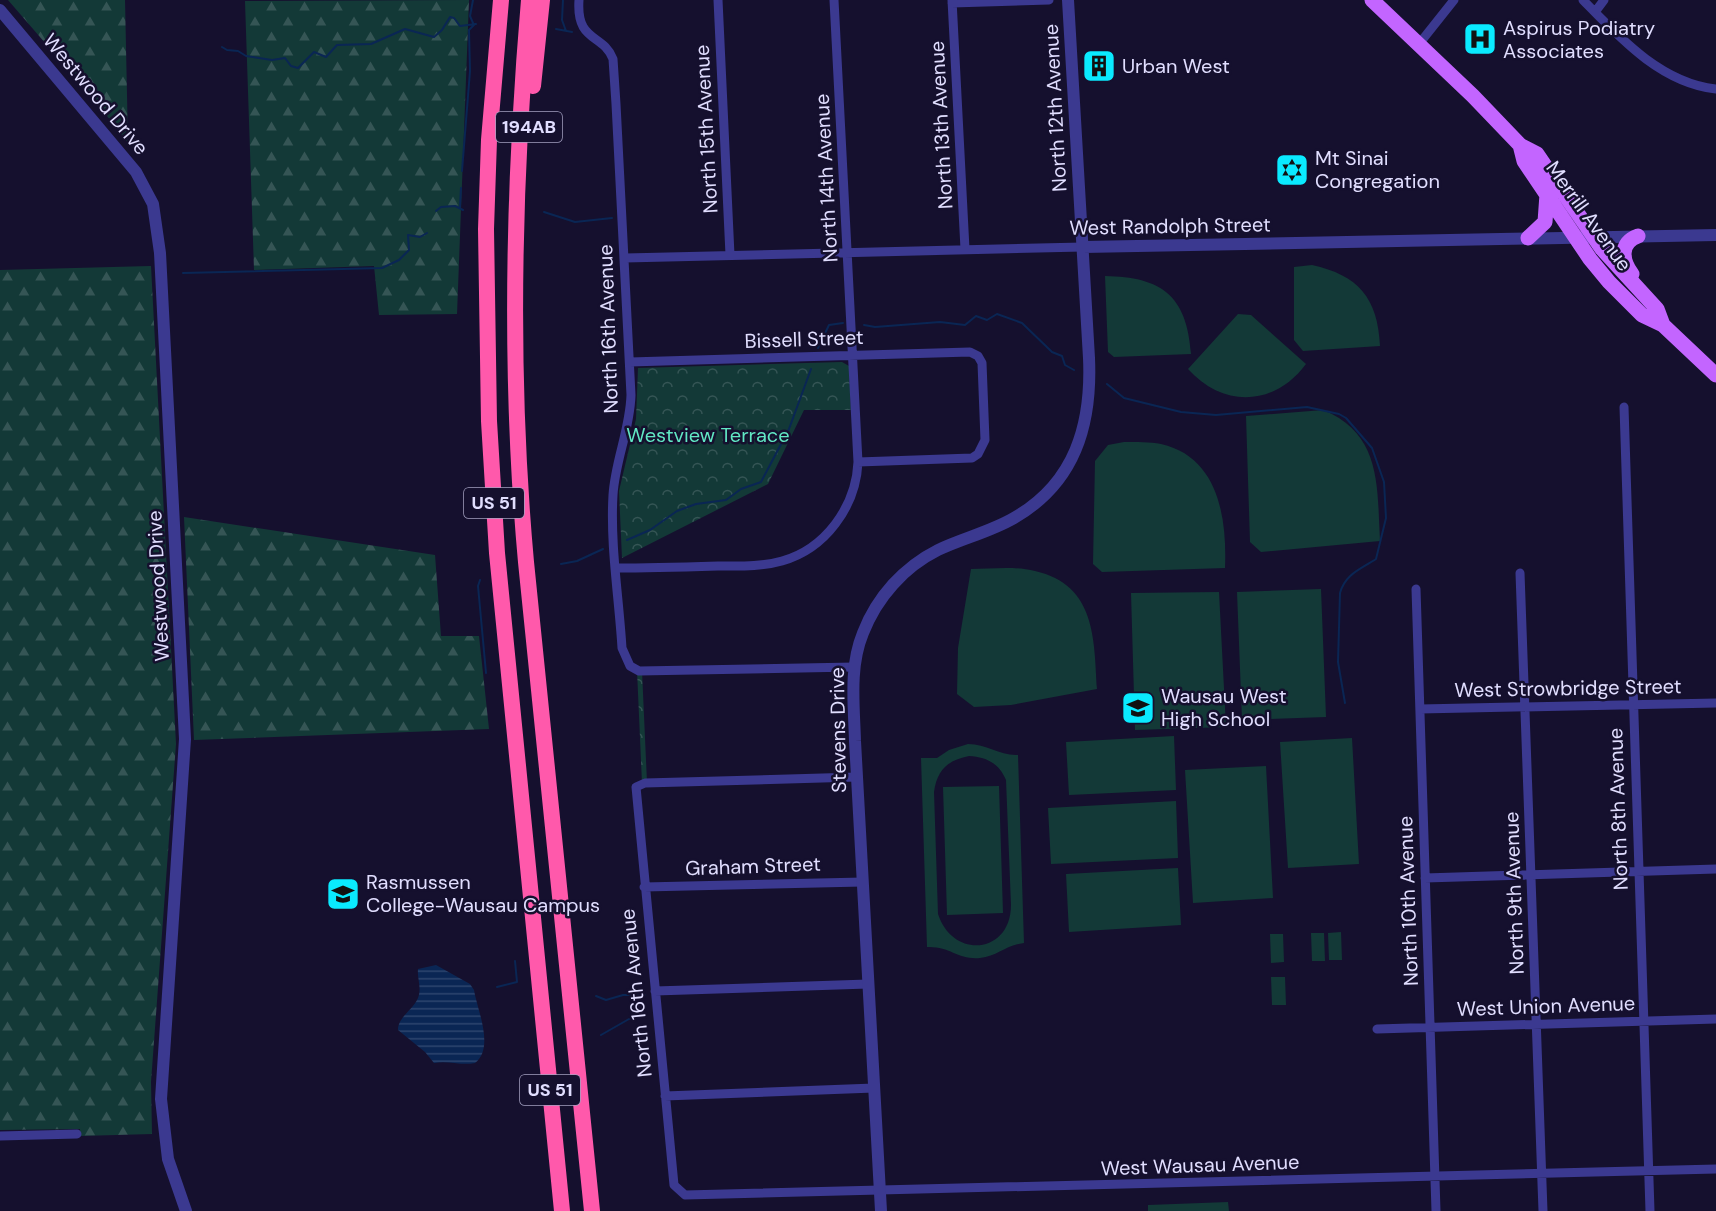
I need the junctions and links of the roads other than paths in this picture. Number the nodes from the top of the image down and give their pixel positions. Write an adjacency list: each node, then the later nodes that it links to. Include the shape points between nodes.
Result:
1 (494, 0): 19 (highway, US 51)
2 (501, 0): 19 (highway, US 51)
3 (529, 0): 30 (highway, US 51, via 518,147)
4 (542, 0): 30 (highway, 194AB)
5 (579, 0): 32 (street, North 16th Avenue, via 584,31 613,59)
6 (718, 0): 31 (street, North 15th Avenue)
7 (834, 0): 29 (street, North 14th Avenue)
8 (1049, 0): 14 (street)
9 (1068, 0): 27 (street, North 12th Avenue)
10 (1372, 0): 17 (main road, Merrill Avenue)
11 (1454, 0): 17 (street)
12 (1583, 0): 16 (street)
13 (1604, 0): 16 (street)
14 (952, 1): 28 (street, North 13th Avenue)
15 (0, 10): 74 (street, Westwood Drive, via 136,172 153,204 156,223 162,276 185,739 161,1099 168,1159)
16 (1595, 12): 18 (street, via 1668,74)
17 (1419, 44): 20 (main road, Merrill Avenue)
18 (1716, 89)
19 (489, 140): 70 (highway, US 51, via 486,288 492,486)
20 (1520, 145): 21 (main road, Merrill Avenue, via 1524,161); 23 (main road, Merrill Avenue, via 1540,158)
21 (1547, 194): 25 (main road, Merrill Avenue); 26 (main road, via 1545,222)
22 (1716, 235): 24 (street, West Randolph Street)
23 (1592, 236): 24 (street, West Randolph Street); 25 (street, West Randolph Street); 33 (main road, Merrill Avenue)
24 (1638, 236): 33 (main road, via 1628,242 1624,260)
25 (1575, 237): 26 (street, West Randolph Street); 34 (main road, Merrill Avenue, via 1642,315)
26 (1528, 238): 27 (street, West Randolph Street)
27 (1083, 247): 28 (street, West Randolph Street); 36 (street, North 12th Avenue)
28 (965, 249): 29 (street, West Randolph Street)
29 (849, 251): 31 (street, West Randolph Street); 35 (street, North 14th Avenue)
30 (516, 255): 77 (highway, US 51, via 516,400 523,526)
31 (730, 255): 32 (street, West Randolph Street)
32 (625, 258): 37 (street, North 16th Avenue)
33 (1644, 295): 34 (main road, Merrill Avenue, via 1661,315)
34 (1664, 325): 38 (main road, Merrill Avenue)
35 (853, 355): 37 (street, Bissell Street); 40 (street, North 14th Avenue); 40 (street, Bissell Street, via 970,352 982,363 985,440 978,454 966,459)
36 (1089, 358): 44 (street, Stevens Drive, via 1090,395 1085,429 1055,484 1013,519 939,549 908,570 871,614)
37 (630, 362): 41 (street, North 16th Avenue, via 629,420 613,497)
38 (1716, 375)
39 (1624, 407): 46 (street, North 8th Avenue)
40 (858, 462): 41 (street, North 14th Avenue, via 855,487 839,520 819,541 795,557 758,566)
41 (617, 568): 44 (street, North 16th Avenue, via 622,648 630,666 639,671)
42 (1521, 573): 47 (street, North 9th Avenue)
43 (1416, 589): 48 (street, North 10th Avenue)
44 (854, 667): 49 (street, Stevens Drive)
45 (1716, 702): 46 (street, West Strowbridge Street)
46 (1633, 704): 47 (street, West Strowbridge Street); 51 (street, North 8th Avenue)
47 (1526, 706): 48 (street, West Strowbridge Street); 52 (street, North 9th Avenue)
48 (1420, 709): 53 (street, North 10th Avenue)
49 (857, 777): 54 (street, Stevens Drive); 55 (street, North 16th Avenue, via 638,784 634,793)
50 (1716, 869): 51 (street)
51 (1638, 872): 52 (street); 59 (street, North 8th Avenue)
52 (1531, 874): 53 (street); 60 (street, North 9th Avenue)
53 (1425, 878): 61 (street, North 10th Avenue)
54 (863, 882): 55 (street, Graham Street); 56 (street, Stevens Drive)
55 (644, 887): 57 (street, North 16th Avenue)
56 (868, 984): 57 (street); 63 (street, Stevens Drive)
57 (655, 991): 64 (street, North 16th Avenue)
58 (1716, 1019): 59 (street, West Union Avenue)
59 (1643, 1021): 60 (street, West Union Avenue); 68 (street, North 8th Avenue)
60 (1536, 1024): 61 (street, West Union Avenue); 69 (street, North 9th Avenue)
61 (1431, 1027): 62 (street, West Union Avenue); 71 (street, North 10th Avenue)
62 (1377, 1029)
63 (874, 1088): 64 (street); 72 (street, Stevens Drive)
64 (665, 1096): 73 (street, North 16th Avenue, via 674,1185)
65 (77, 1134): 66 (street)
66 (0, 1136)
67 (1716, 1169): 68 (street, West Wausau Avenue)
68 (1648, 1171): 69 (street, West Wausau Avenue); 81 (street, North 8th Avenue)
69 (1541, 1173): 71 (street, West Wausau Avenue); 80 (street, North 9th Avenue)
70 (558, 1175): 75 (highway); 76 (highway, US 51)
71 (1435, 1176): 72 (street, West Wausau Avenue); 79 (street, North 10th Avenue)
72 (880, 1192): 73 (street, West Wausau Avenue); 78 (street, Stevens Drive)
73 (685, 1196)
74 (186, 1211)
75 (555, 1211)
76 (562, 1211)
77 (594, 1211)
78 (881, 1211)
79 (1436, 1211)
80 (1542, 1211)
81 (1650, 1211)

